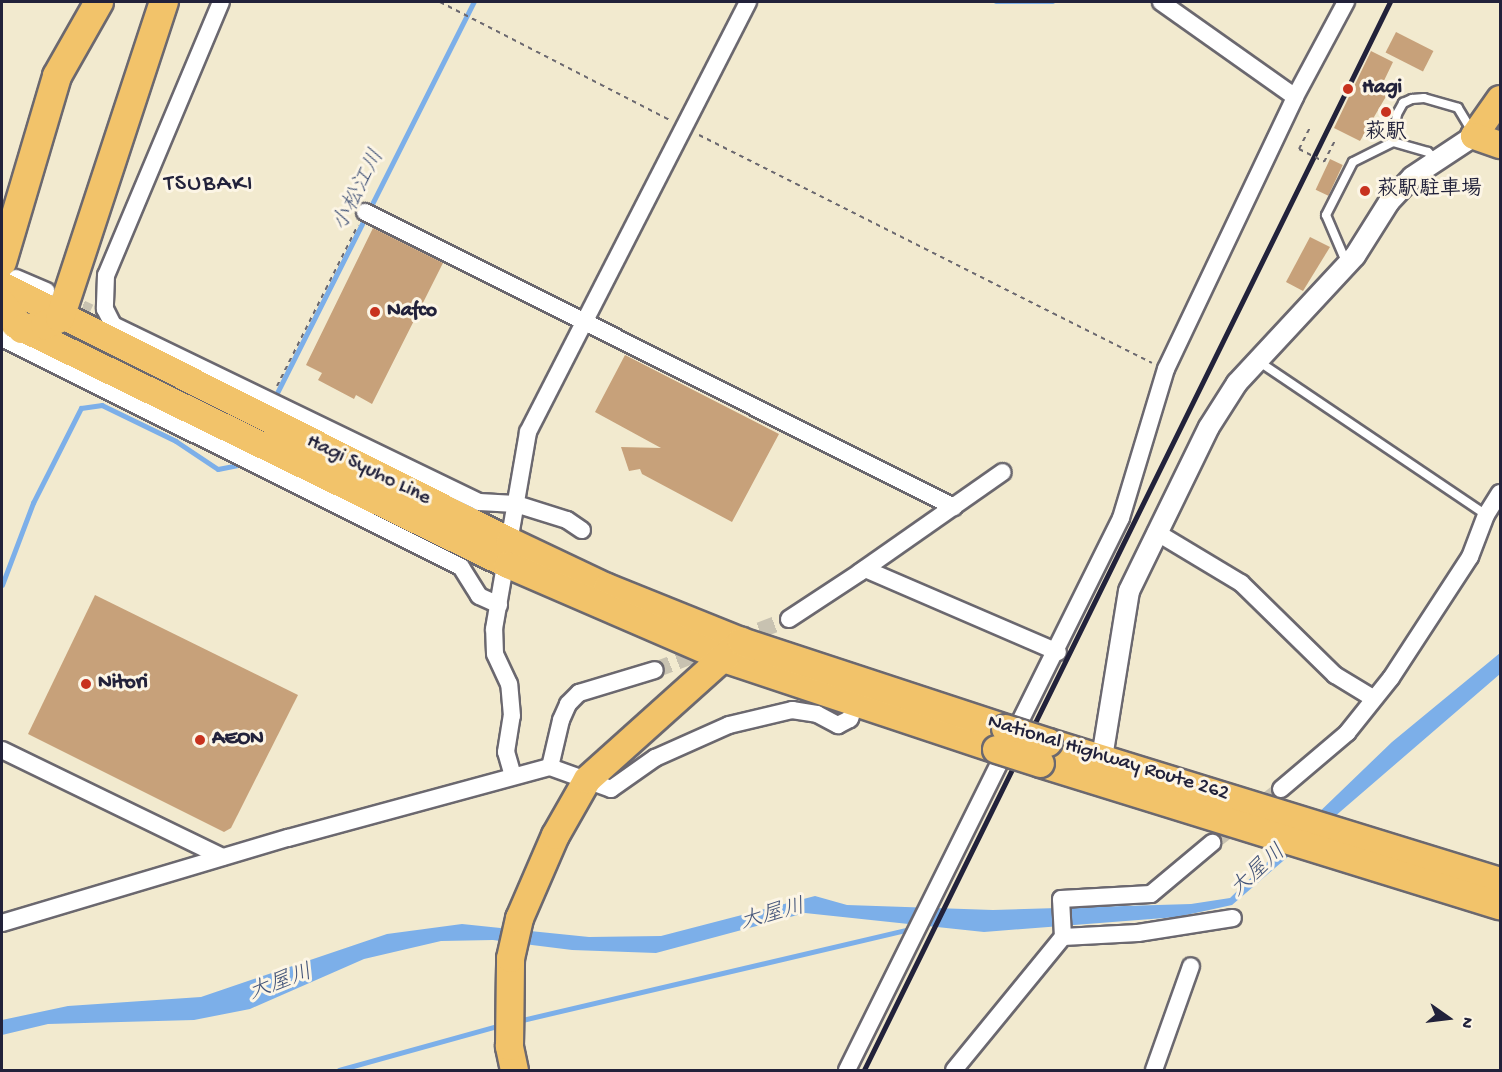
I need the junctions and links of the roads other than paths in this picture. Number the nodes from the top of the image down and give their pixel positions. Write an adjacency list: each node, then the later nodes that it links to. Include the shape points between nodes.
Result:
1 (99, 2): 15 (highway, via 57,76)
2 (164, 2): 18 (highway)
3 (221, 2): 24 (street, via 106,275 98,311 113,325 144,342 170,350 479,502)
4 (748, 2): 19 (street)
5 (1161, 2): 7 (street)
6 (1346, 2): 7 (street)
7 (1295, 97): 34 (street, via 1166,369 1121,518)
8 (1500, 99): 9 (main road)
9 (1474, 136): 10 (lane, via 1458,108 1424,98 1403,103 1397,114); 11 (main road); 12 (street)
10 (1393, 142): 12 (lane, via 1428,152); 14 (lane, via 1353,162 1326,216)
11 (1500, 145)
12 (1436, 160): 14 (street, via 1412,177 1389,202)
13 (364, 212): 19 (street)
14 (1347, 264): 21 (street)
15 (6, 275): 16 (street); 18 (main road, Hagi Syuho Line)
16 (46, 291)
17 (2, 304): 20 (highway)
18 (60, 318): 20 (highway, via 45,325); 29 (main road, Hagi Syuho Line)
19 (584, 318): 24 (street, via 528,432); 25 (street)
20 (8, 328): 29 (main road, Hagi Syuho Line); 31 (street, via 461,567 479,596)
21 (1257, 360): 26 (lane); 28 (street, via 1209,427)
22 (1002, 472): 25 (street)
23 (1500, 493): 26 (street)
24 (516, 504): 27 (street, via 567,520); 29 (street)
25 (954, 507): 30 (street)
26 (1486, 515): 36 (street, via 1470,557 1391,678)
27 (582, 530)
28 (1156, 532): 36 (street, via 1241,583 1326,667); 41 (street, via 1130,591)
29 (509, 553): 31 (street); 33 (main road, Hagi Syuho Line)
30 (861, 572): 32 (street); 34 (street, via 865,569)
31 (500, 605): 42 (street, via 494,629 495,654 509,684 512,716 506,752)
32 (789, 619)
33 (732, 649): 37 (highway, National Highway Route 262); 38 (highway, National Highway Route 262); 43 (highway)
34 (1058, 652): 55 (street, via 1020,718)
35 (655, 670): 40 (street, via 579,693 561,720)
36 (1373, 698): 44 (street, via 1347,733)
37 (856, 702): 38 (highway, National Highway Route 262); 43 (street, via 845,723 837,725 817,714 792,710 694,738 655,758 611,789)
38 (1000, 738): 41 (highway, National Highway Route 262, bridge)
39 (2, 750): 47 (street)
40 (550, 767): 42 (street); 43 (street)
41 (1100, 771): 45 (highway, National Highway Route 262)
42 (513, 776): 47 (street)
43 (587, 779): 54 (highway, via 555,835 519,918 510,958 509,1046)
44 (1281, 789)
45 (1332, 839): 48 (highway, National Highway Route 262); 49 (highway, National Highway Route 262)
46 (1212, 843): 52 (street, via 1151,894 1060,899)
47 (222, 857): 51 (street)
48 (1500, 881)
49 (1500, 905)
50 (1233, 918): 52 (street, via 1138,933)
51 (2, 922)
52 (1064, 934): 56 (street)
53 (1191, 966): 57 (street)
54 (514, 1071)
55 (847, 1071)
56 (954, 1071)
57 (1154, 1071)

